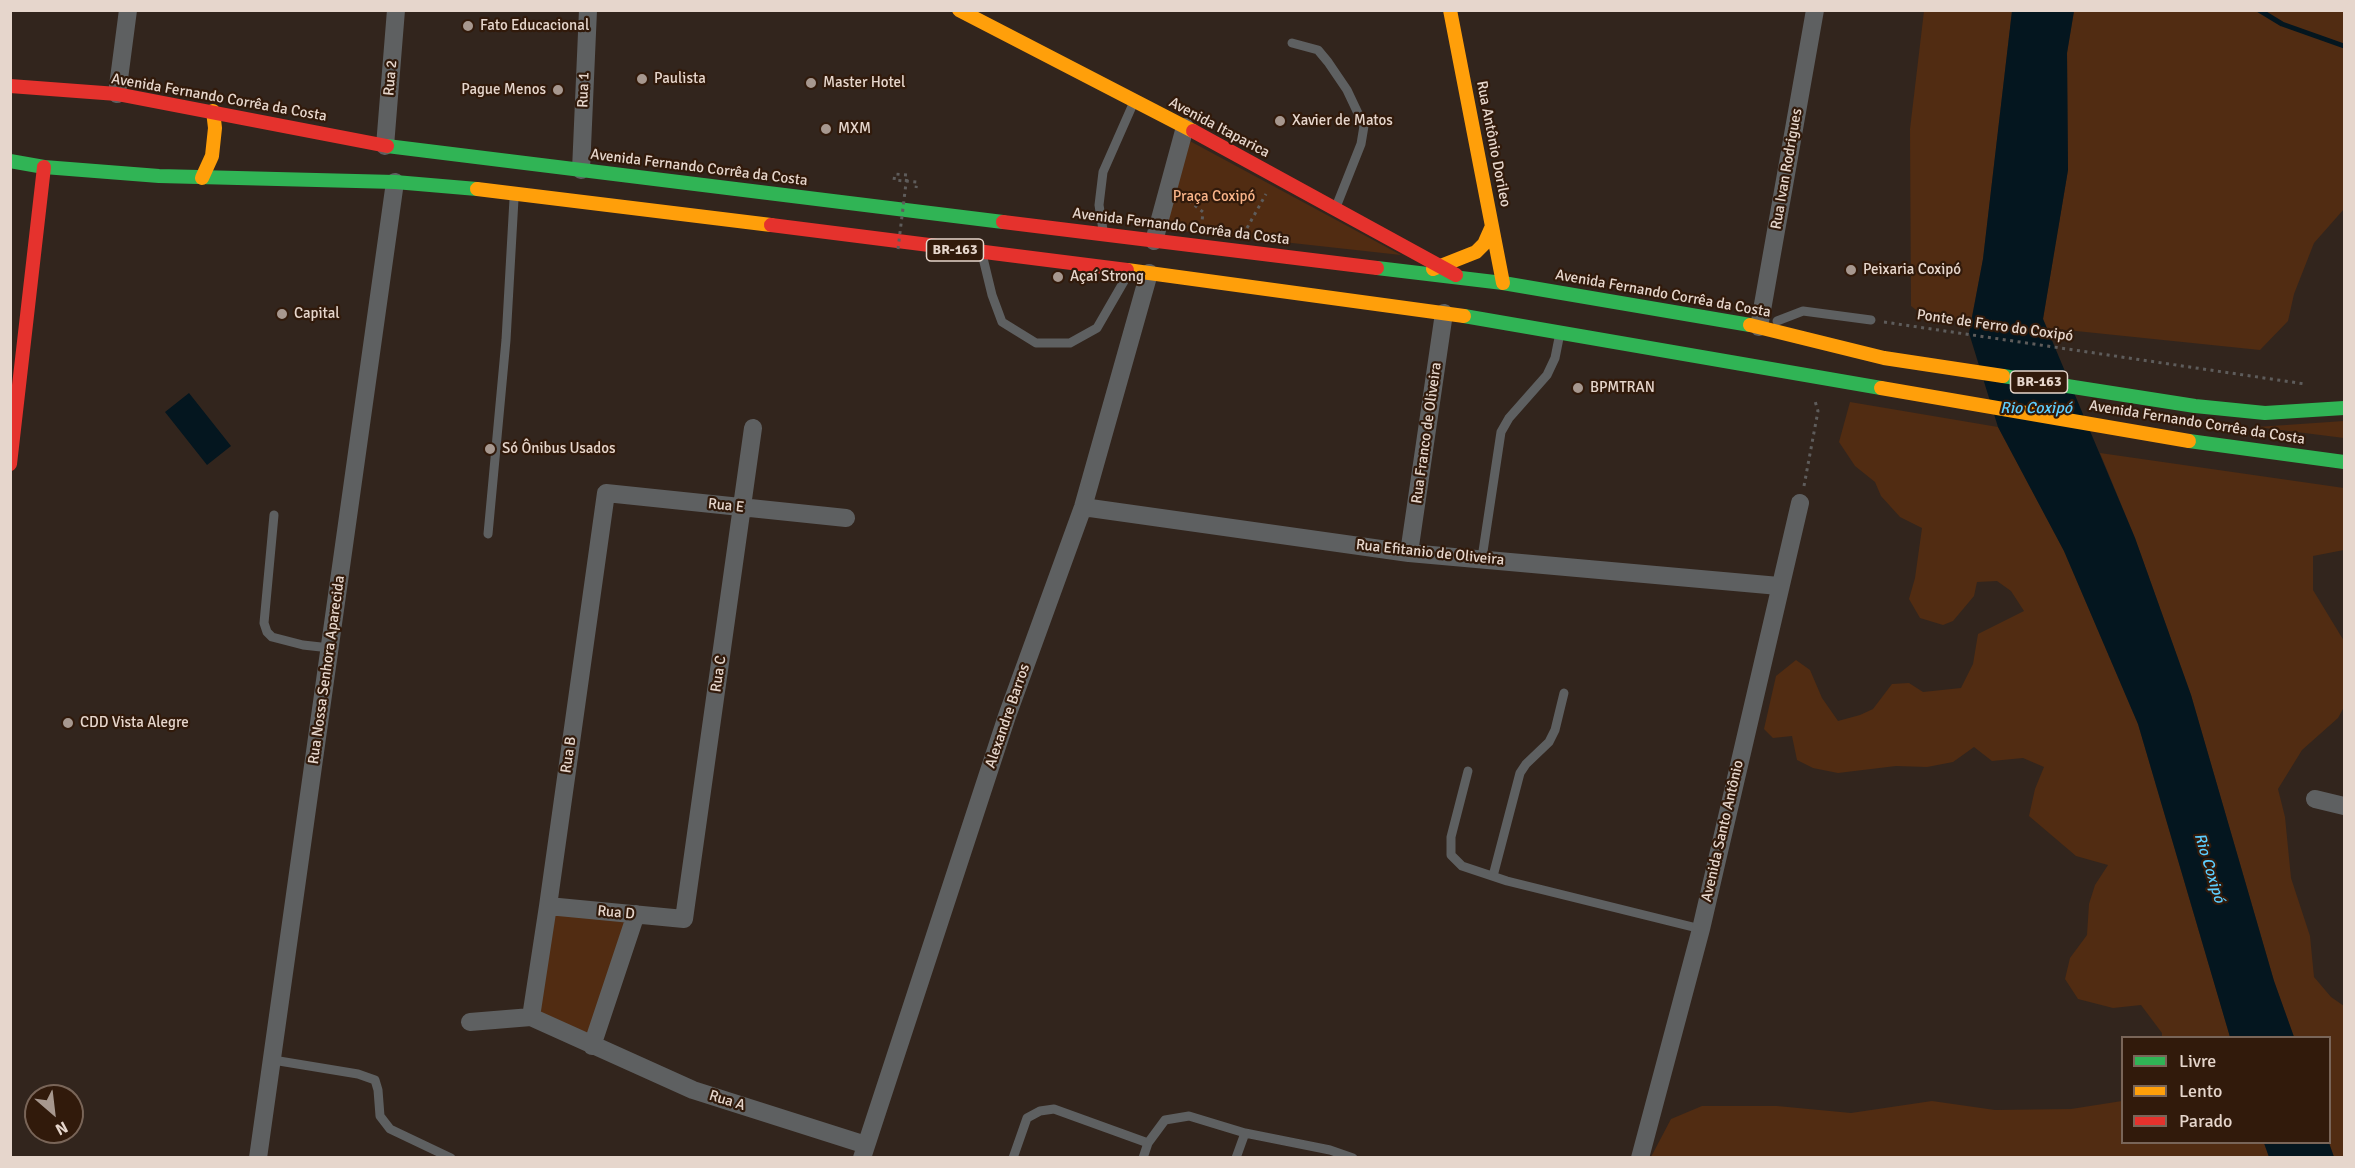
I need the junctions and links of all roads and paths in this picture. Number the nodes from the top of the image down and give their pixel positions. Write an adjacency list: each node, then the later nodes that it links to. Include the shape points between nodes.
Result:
1 (128, 10): 9 (street)
2 (396, 10): 13 (street, Rua 2)
3 (588, 10): 16 (street, Rua 1)
4 (959, 10): 10 (main road, Avenida Itaparica)
5 (1450, 10): 24 (main road, Rua Antônio Dorileo)
6 (1815, 10): 39 (street, Rua Ivan Rodrigues)
7 (1292, 43): 23 (lane, via 1318,50 1347,90 1364,126 1361,144)
8 (10, 86): 9 (main road, Avenida Fernando Corrêa da Costa / BR-163)
9 (117, 94): 11 (main road, Avenida Fernando Corrêa da Costa / BR-163)
10 (1134, 102): 12 (main road, Avenida Itaparica); 27 (lane, via 1103,172 1099,205)
11 (213, 111): 13 (main road, Avenida Fernando Corrêa da Costa / BR-163); 18 (main road, via 212,156)
12 (1185, 127): 17 (main road, Avenida Itaparica); 21 (street)
13 (386, 146): 16 (main road, Avenida Fernando Corrêa da Costa / BR-163)
14 (10, 161): 15 (main road, Avenida Fernando Corrêa da Costa / BR-163)
15 (44, 166): 18 (main road, Avenida Fernando Corrêa da Costa / BR-163); 46 (main road)
16 (581, 170): 27 (main road, Avenida Fernando Corrêa da Costa / BR-163)
17 (1276, 177): 23 (main road, Avenida Itaparica); 26 (path)
18 (202, 178): 19 (main road, Avenida Fernando Corrêa da Costa / BR-163)
19 (395, 182): 22 (main road, Avenida Fernando Corrêa da Costa / BR-163); 57 (street, Rua Nossa Senhora Aparecida)
20 (917, 182): 29 (path, bridge, via 894,180 895,174 907,175)
21 (1169, 186): 25 (path, via 1203,212); 28 (street)
22 (514, 193): 30 (main road, Avenida Fernando Corrêa da Costa / BR-163); 53 (lane, via 506,340)
23 (1335, 209): 31 (main road, Avenida Itaparica)
24 (1492, 226): 31 (main road, via 1476,252); 36 (main road, Rua Antônio Dorileo)
25 (1202, 227)
26 (1246, 230)
27 (1104, 235): 28 (main road, Avenida Fernando Corrêa da Costa / BR-163)
28 (1154, 241): 34 (main road, Avenida Fernando Corrêa da Costa / BR-163)
29 (898, 249)
30 (982, 253): 32 (main road, Avenida Fernando Corrêa da Costa / BR-163); 32 (lane, via 1002,322 1036,343 1070,343 1097,328)
31 (1443, 266): 34 (main road); 35 (main road, Avenida Itaparica)
32 (1130, 271): 33 (main road, Avenida Fernando Corrêa da Costa / BR-163)
33 (1149, 273): 37 (main road, Avenida Fernando Corrêa da Costa / BR-163); 49 (street, Alexandre Barros)
34 (1420, 273): 35 (main road, Avenida Fernando Corrêa da Costa / BR-163)
35 (1461, 278): 36 (main road, Avenida Fernando Corrêa da Costa / BR-163)
36 (1503, 283): 39 (main road, Avenida Fernando Corrêa da Costa / BR-163)
37 (1444, 313): 40 (main road, Avenida Fernando Corrêa da Costa / BR-163); 54 (street, Rua Franco de Oliveira)
38 (1871, 320): 39 (lane, via 1803,311); 42 (path, Ponte de Ferro do Coxipó)
39 (1761, 327): 43 (main road, Avenida Fernando Corrêa da Costa / BR-163, via 1884,358 2195,406 2265,413)
40 (1560, 333): 41 (main road, Avenida Fernando Corrêa da Costa / BR-163); 55 (lane, via 1547,375 1501,432)
41 (1814, 376): 45 (main road, Avenida Fernando Corrêa da Costa / BR-163, via 2191,441); 48 (path, via 1818,411)
42 (2313, 386)
43 (2344, 408)
44 (753, 429): 50 (street, Rua C)
45 (2344, 462)
46 (10, 464)
47 (606, 493): 50 (street, Rua E); 63 (street, Rua B)
48 (1800, 503): 56 (street, Avenida Santo Antônio)
49 (1083, 507): 54 (street, Rua Efitanio de Oliveira); 73 (street, Alexandre Barros, via 1007,716)
50 (742, 508): 52 (street, Rua E); 65 (street, Rua C)
51 (274, 515): 57 (lane, via 264,623 267,632 272,637 303,645)
52 (846, 518)
53 (488, 534)
54 (1409, 553): 55 (street, Rua Efitanio de Oliveira)
55 (1482, 558): 56 (street, Rua Efitanio de Oliveira)
56 (1779, 586): 66 (street, Avenida Santo Antônio)
57 (330, 648): 70 (street, Rua Nossa Senhora Aparecida)
58 (1564, 693): 62 (lane, via 1549,742 1520,773)
59 (1468, 771): 62 (lane, via 1450,855 1462,866)
60 (2315, 799): 61 (street)
61 (2344, 806)
62 (1493, 876): 66 (lane)
63 (548, 906): 64 (street, Rua D); 67 (street, Rua B)
64 (636, 914): 65 (street, Rua D); 69 (street)
65 (684, 919)
66 (1701, 929): 81 (street, Avenida Santo Antônio)
67 (531, 1017): 68 (street); 69 (street, Rua A)
68 (470, 1022)
69 (592, 1046): 73 (street, Rua A, via 693,1090)
70 (273, 1060): 75 (street, Rua Nossa Senhora Aparecida); 76 (lane, via 375,1080 380,1116 390,1129)
71 (1245, 1133): 72 (lane, via 1190,1116 1165,1120); 74 (lane); 79 (lane)
72 (1148, 1143): 77 (lane, via 1054,1109 1027,1118); 78 (lane)
73 (864, 1151)
74 (1328, 1154): 80 (lane)
75 (258, 1158)
76 (451, 1158)
77 (1013, 1158)
78 (1143, 1158)
79 (1236, 1158)
80 (1353, 1158)
81 (1640, 1158)

